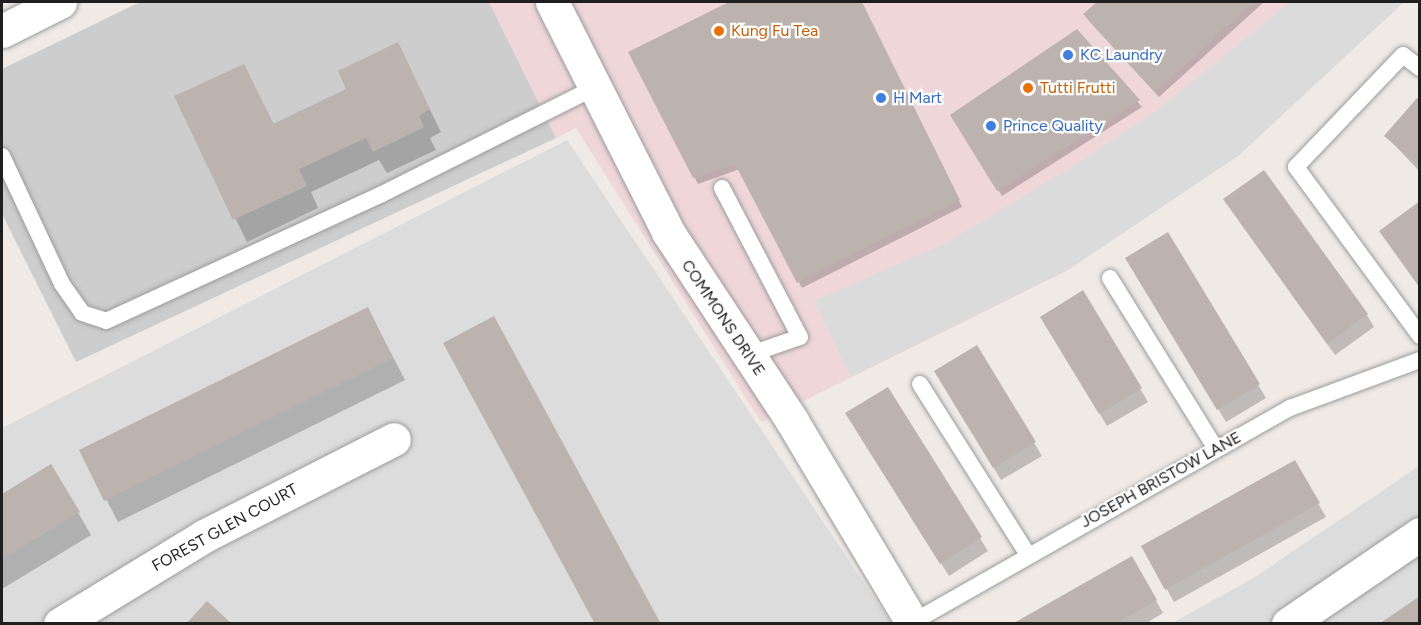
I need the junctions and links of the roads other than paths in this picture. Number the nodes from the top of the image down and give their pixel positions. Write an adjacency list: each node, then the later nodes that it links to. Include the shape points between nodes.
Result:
1 (60, 2): 3 (street)
2 (552, 2): 5 (street, COMMONS DRIVE)
3 (2, 31)
4 (1419, 68): 9 (lane, via 1403,55 1296,167)
5 (594, 88): 6 (lane, via 382,194 106,321 82,314 62,284); 10 (street, COMMONS DRIVE, via 668,232)
6 (2, 156)
7 (722, 188): 10 (lane, via 800,337)
8 (1110, 278): 14 (lane)
9 (1419, 336)
10 (748, 355): 17 (street, COMMONS DRIVE)
11 (1419, 360): 14 (lane, JOSEPH BRISTOW LANE, via 1290,408)
12 (920, 384): 16 (lane)
13 (394, 439): 18 (street, FOREST GLEN COURT, via 204,536)
14 (1216, 449): 16 (lane, JOSEPH BRISTOW LANE)
15 (1419, 534): 19 (street)
16 (1028, 555): 17 (lane, JOSEPH BRISTOW LANE)
17 (913, 623)
18 (60, 624)
19 (1288, 624)

